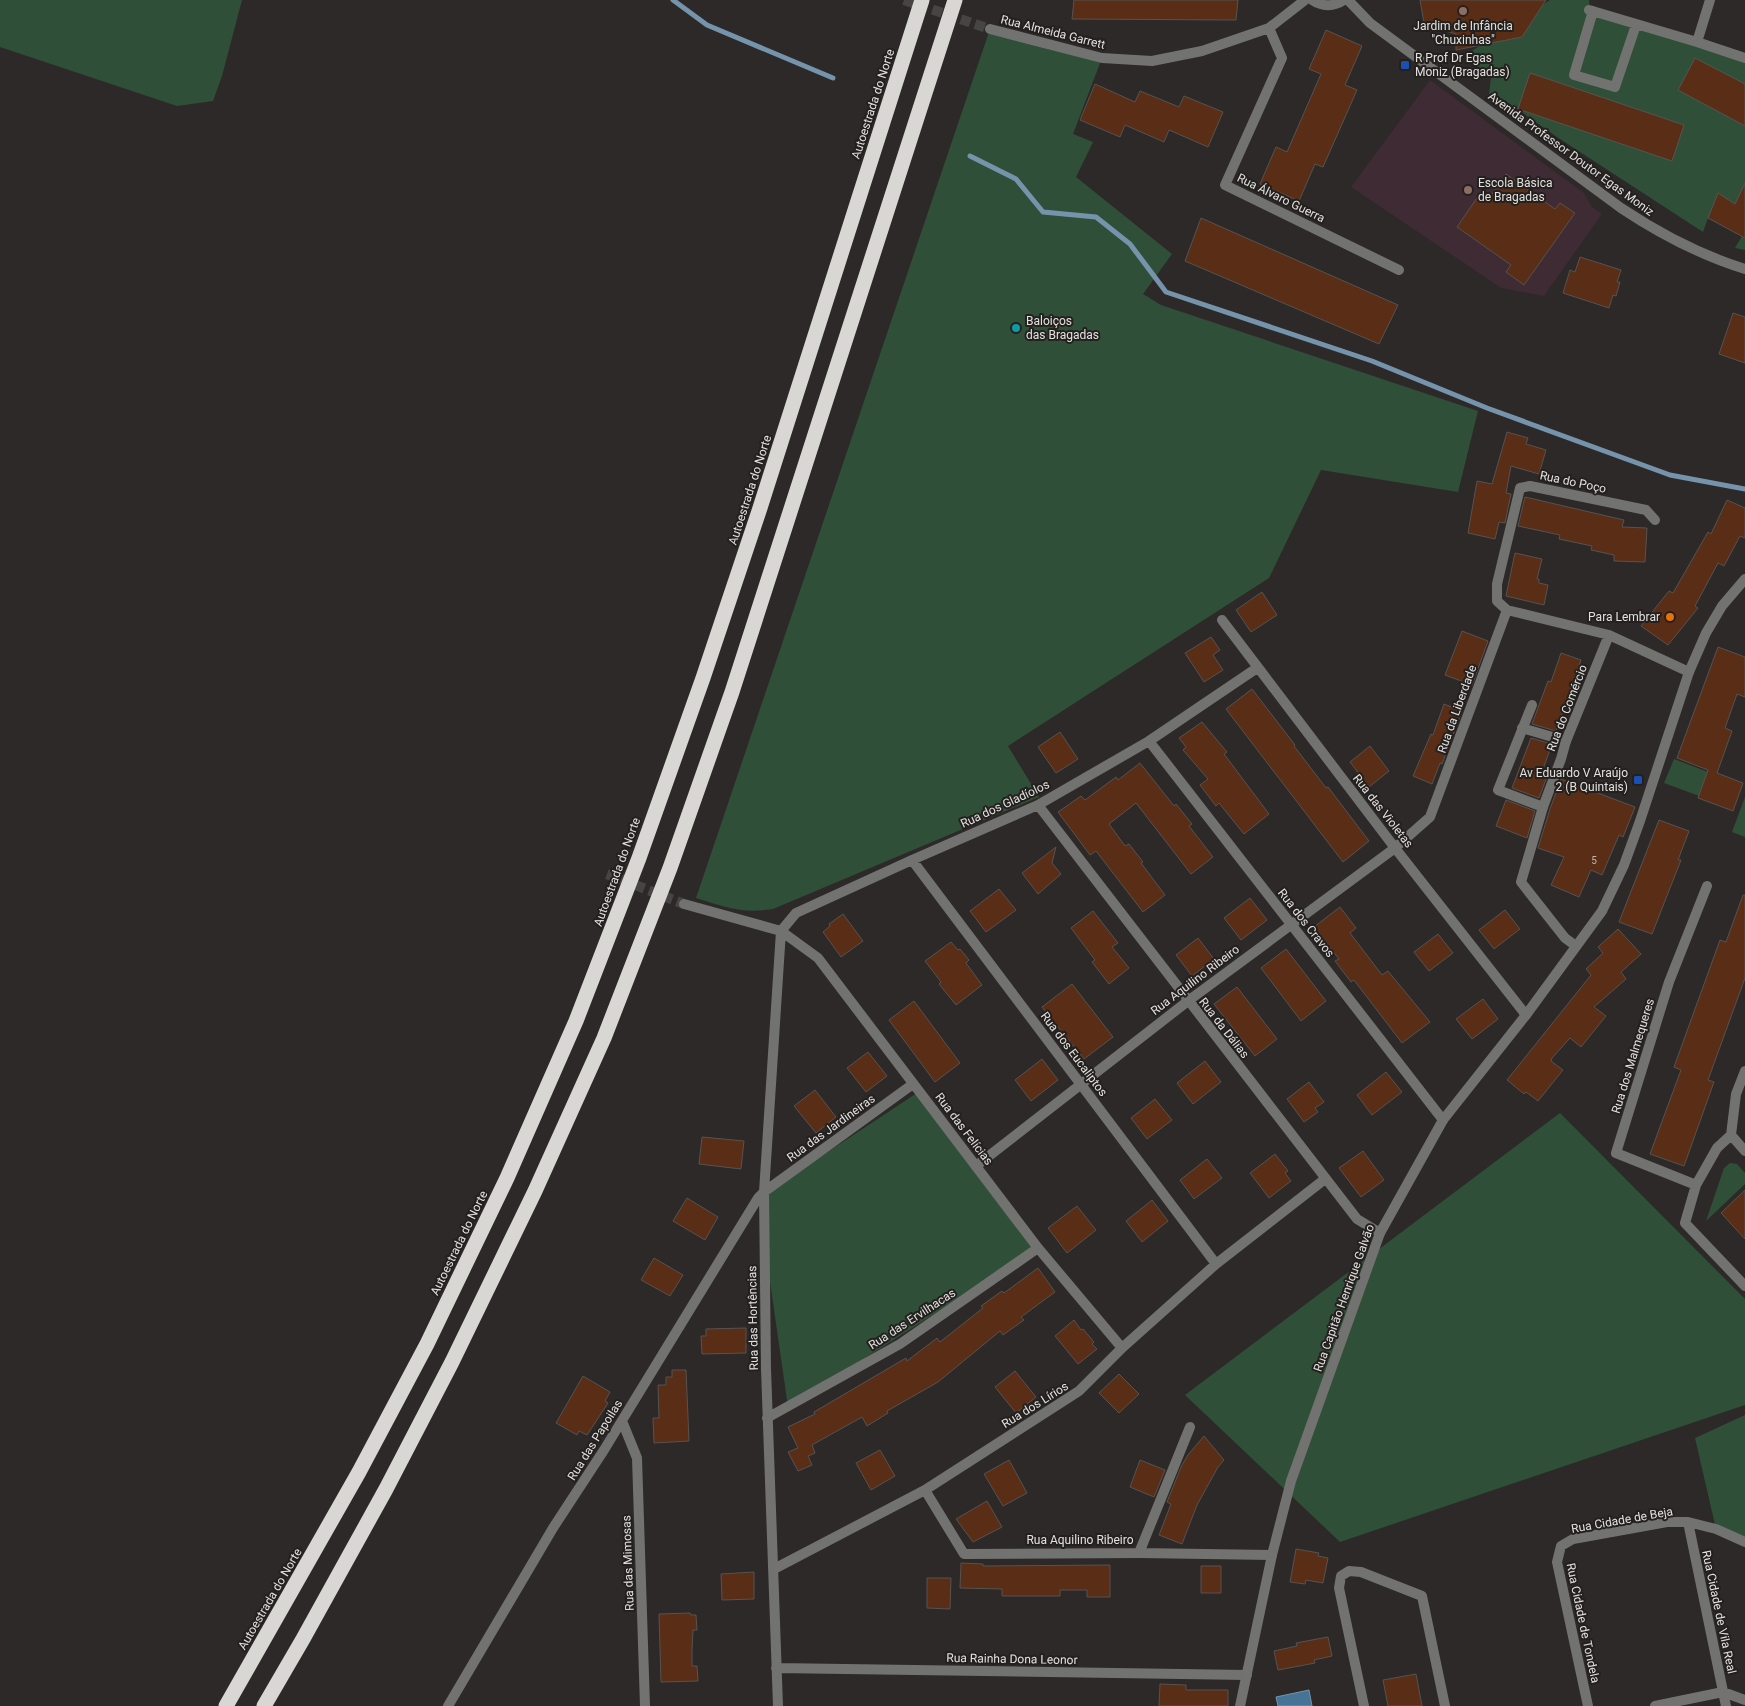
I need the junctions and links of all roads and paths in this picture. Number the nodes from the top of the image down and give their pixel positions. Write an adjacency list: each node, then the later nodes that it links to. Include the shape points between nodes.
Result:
1 (922, 0): 67 (highway, Autoestrada do Norte, via 706,669 639,858 576,1021 507,1178 427,1344 354,1481)
2 (955, 0): 68 (highway, via 732,692 670,868 604,1038 452,1362 386,1489)
3 (1305, 0): 8 (street, Rua Almeida Garrett)
4 (1312, 0): 5 (street, via 1331,6)
5 (1346, 0): 12 (street, Avenida Professor Doutor Egas Moniz, via 1370,23 1621,208 1686,246 1719,261)
6 (1710, 0): 10 (street)
7 (1636, 25): 7 (street, via 1591,11 1574,75 1615,88); 10 (street)
8 (1269, 28): 9 (street, Rua Almeida Garrett, via 1202,51 1152,61 1102,58); 13 (street, Rua Álvaro Guerra, via 1282,58 1225,185)
9 (990, 29)
10 (1697, 42): 11 (street)
11 (1745, 58)
12 (1745, 268)
13 (1399, 270)
14 (1655, 520): 16 (street, Rua do Poço, via 1646,510 1530,486 1520,488 1497,584 1497,600)
15 (1745, 579): 20 (street, Rua Capitão Henrique Galvão, via 1722,606)
16 (1507, 610): 18 (street); 27 (street, Rua da Liberdade)
17 (1222, 620): 19 (street, Rua das Violetas)
18 (1609, 635): 20 (street); 24 (street, Rua do Comércio)
19 (1257, 668): 23 (street, Rua dos Gladíolos); 28 (street, Rua das Violetas)
20 (1689, 672): 34 (street, Rua Capitão Henrique Galvão, via 1624,865 1602,911)
21 (1532, 704): 22 (street)
22 (1522, 728): 24 (street); 26 (street, via 1498,790)
23 (1149, 741): 25 (street, Rua dos Gladíolos); 32 (street, Rua dos Cravos)
24 (1566, 741): 26 (street, Rua do Comércio)
25 (1038, 805): 29 (street, Rua dos Gladíolos); 35 (street, Rua da Dálias)
26 (1543, 807): 34 (street, Rua do Comércio, via 1521,882 1565,938)
27 (1430, 817): 28 (street, Rua Aquilino Ribeiro)
28 (1395, 848): 32 (street, Rua Aquilino Ribeiro); 36 (street, Rua das Violetas)
29 (912, 860): 33 (street, Rua dos Gladíolos, via 796,913); 39 (street, Rua dos Eucaliptos)
30 (1707, 886): 45 (street, Rua dos Malmequeres, via 1669,982 1616,1153)
31 (684, 904): 33 (street)
32 (1290, 924): 35 (street, Rua Aquilino Ribeiro); 40 (street, Rua dos Cravos)
33 (781, 931): 38 (street, Rua das Felícias, via 818,958); 46 (street, Rua das Hortências)
34 (1576, 946): 36 (street, Rua Capitão Henrique Galvão)
35 (1188, 1000): 39 (street, Rua Aquilino Ribeiro); 44 (street, Rua da Dálias)
36 (1526, 1015): 40 (street, Rua Capitão Henrique Galvão)
37 (1745, 1072): 41 (street, via 1736,1094)
38 (913, 1084): 43 (street, Rua das Felícias); 46 (street, Rua das Jardineiras)
39 (1081, 1084): 43 (street, Rua Aquilino Ribeiro); 49 (street, Rua dos Eucaliptos)
40 (1443, 1120): 47 (street, Rua Capitão Henrique Galvão)
41 (1731, 1135): 42 (street); 45 (street, via 1717,1148)
42 (1745, 1151)
43 (976, 1166): 48 (street, Rua das Felícias)
44 (1325, 1179): 47 (street, Rua da Dálias, via 1356,1219); 49 (street, Rua dos Lírios)
45 (1696, 1185): 50 (street, via 1685,1223)
46 (764, 1192): 52 (street, Rua das Hortências); 53 (street, Rua das Papoilas)
47 (1380, 1233): 60 (street, Rua Capitão Henrique Galvão, via 1291,1481)
48 (1038, 1248): 51 (street, Rua das Felícias); 52 (street, Rua das Ervilhacas, via 900,1344)
49 (1216, 1264): 51 (street, Rua dos Lírios)
50 (1745, 1286)
51 (1122, 1348): 55 (street, Rua dos Lírios, via 1079,1391)
52 (767, 1418): 61 (street, Rua das Hortências)
53 (622, 1421): 66 (street, Rua das Papoilas, via 553,1528); 69 (street, Rua das Mimosas, via 637,1458)
54 (1190, 1427): 59 (street)
55 (925, 1490): 59 (street, Rua Aquilino Ribeiro, via 964,1554); 61 (street, Rua dos Lírios)
56 (1688, 1522): 57 (street, Rua Cidade de Beja); 58 (street, Rua Cidade de Beja, via 1668,1522 1573,1539); 64 (street, Rua Cidade de Vila Real)
57 (1745, 1542)
58 (1561, 1546): 74 (street, Rua Cidade de Tondela, via 1557,1562)
59 (1139, 1553): 60 (street, Rua Aquilino Ribeiro)
60 (1272, 1555): 63 (street, Rua Capitão Henrique Galvão)
61 (774, 1569): 62 (street, Rua das Hortências)
62 (776, 1668): 63 (street, Rua Rainha Dona Leonor); 70 (street, Rua das Hortências)
63 (1248, 1675): 71 (street, Rua Capitão Henrique Galvão)
64 (1723, 1692): 65 (street); 75 (street); 76 (street, Rua Cidade de Vila Real)
65 (1745, 1700)
66 (448, 1705)
67 (226, 1706)
68 (264, 1706)
69 (645, 1706)
70 (778, 1706)
71 (1240, 1706)
72 (1364, 1706): 73 (street, via 1339,1588 1341,1576 1349,1571 1361,1572 1422,1596)
73 (1446, 1706)
74 (1588, 1706)
75 (1655, 1706)
76 (1726, 1706)

